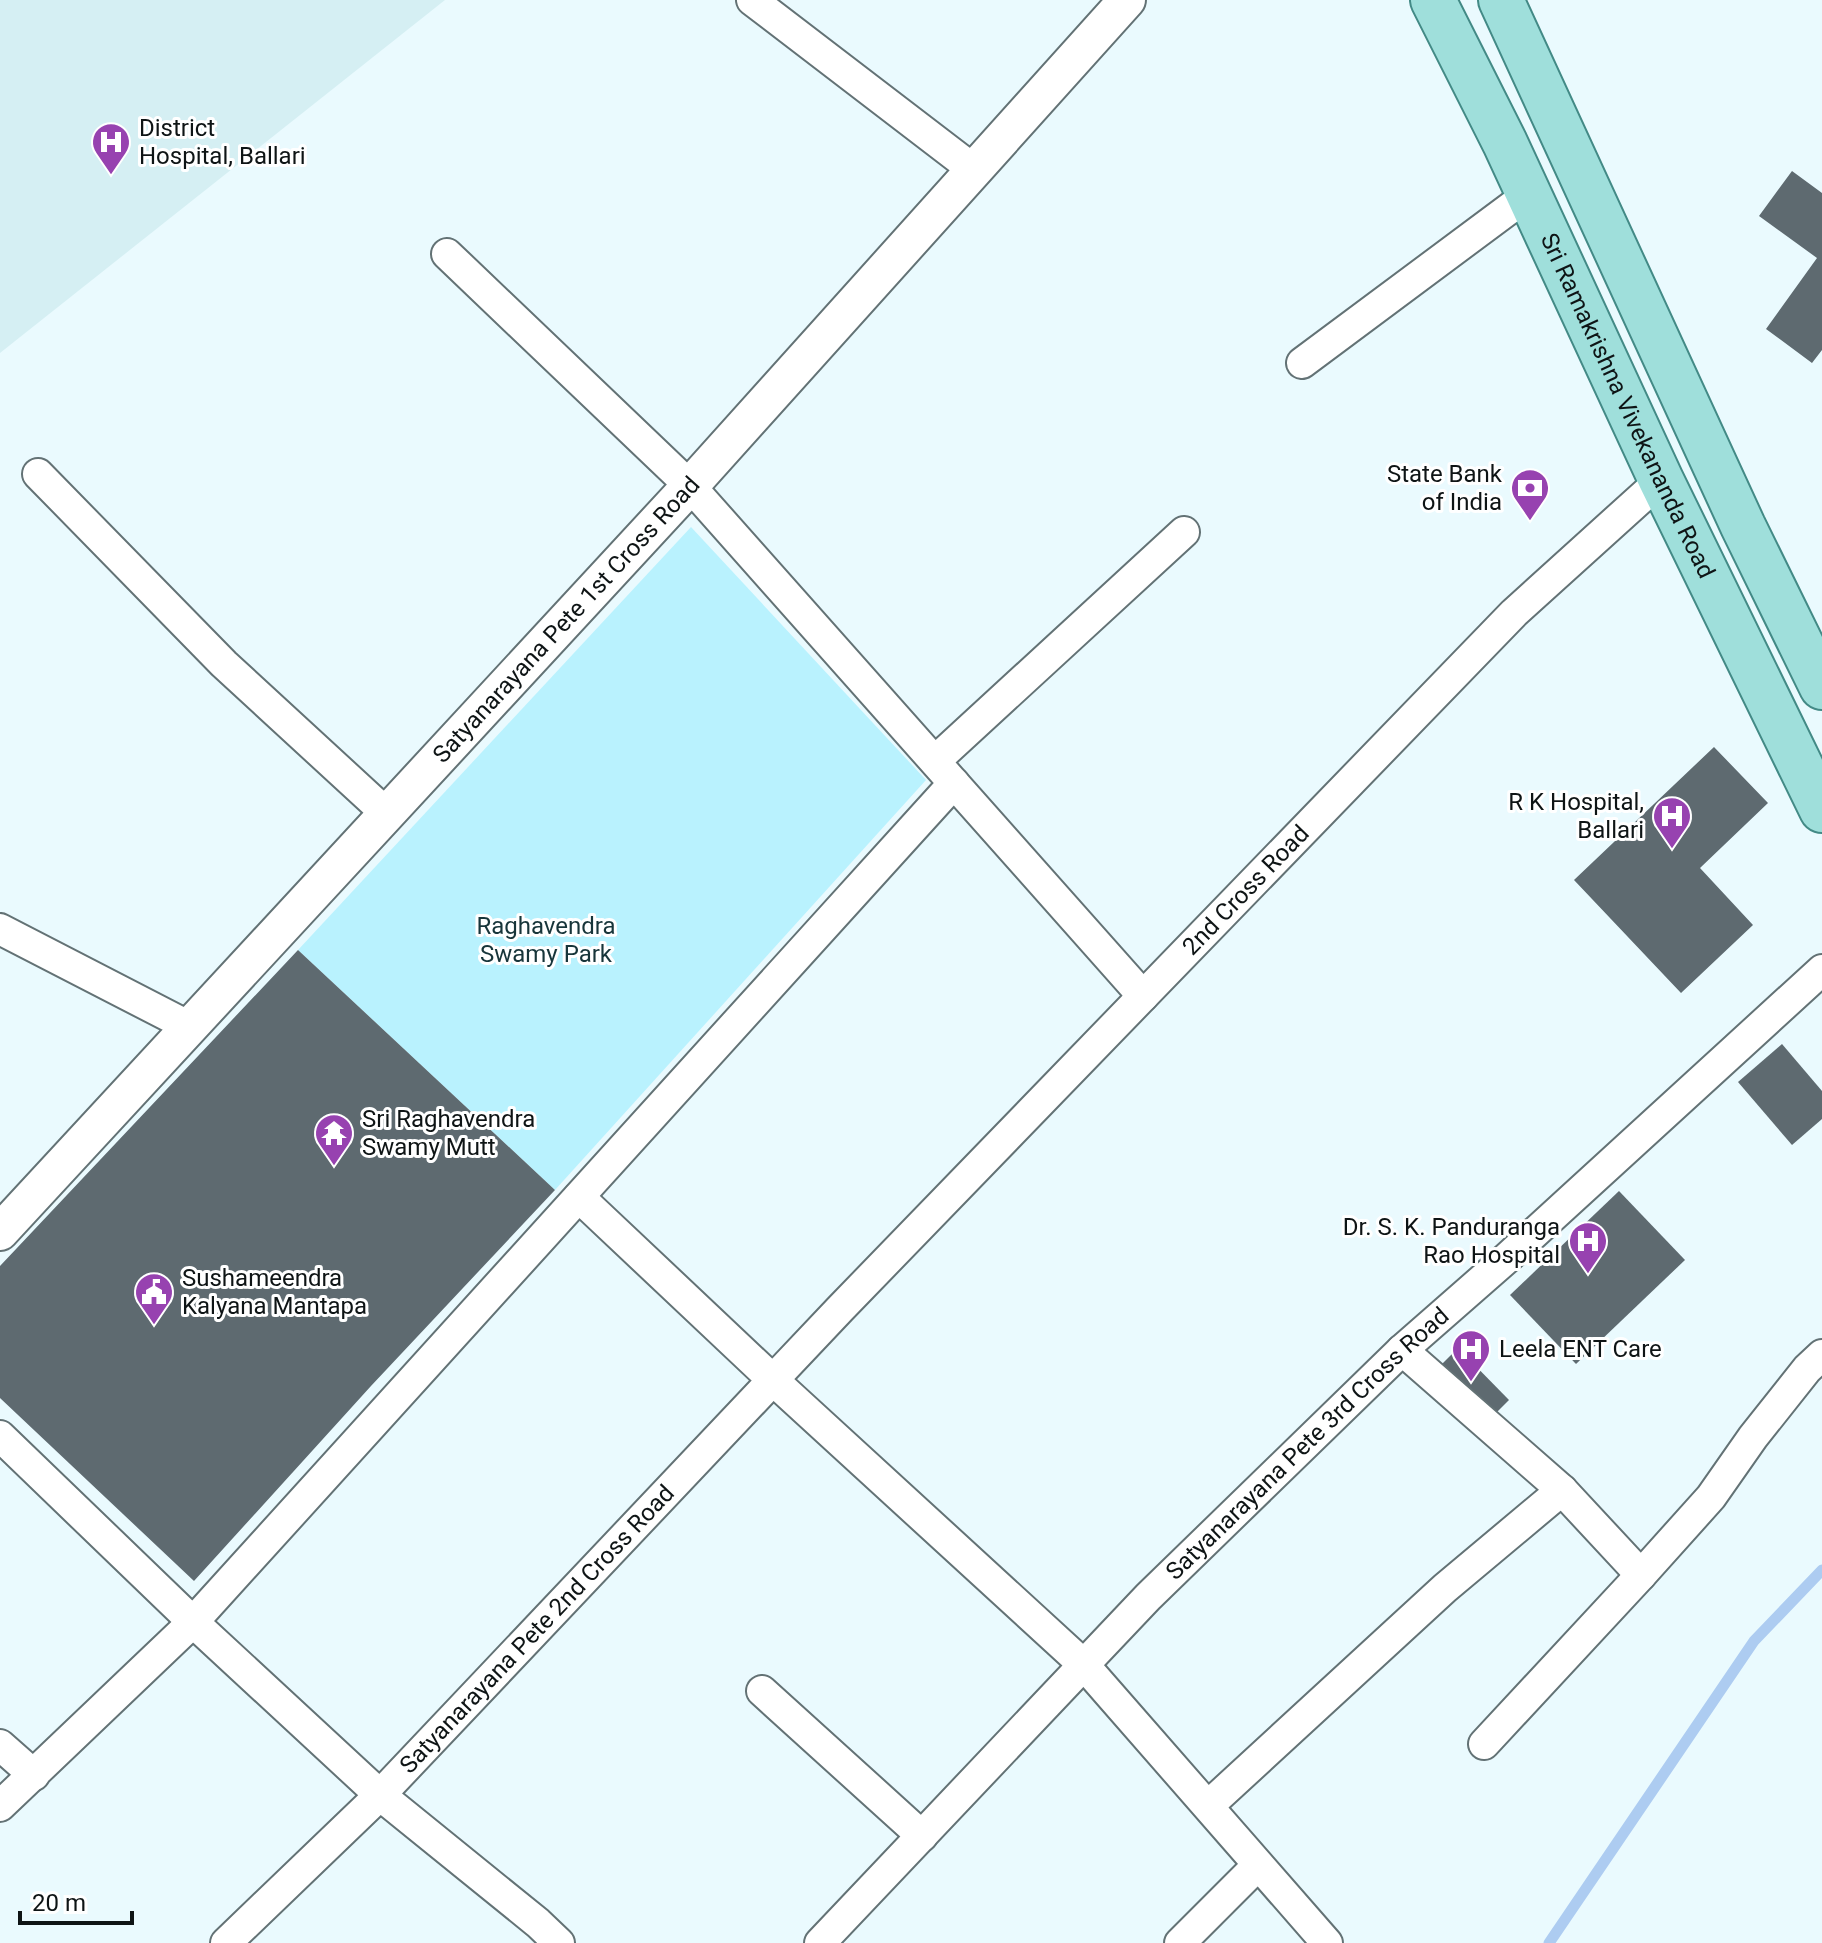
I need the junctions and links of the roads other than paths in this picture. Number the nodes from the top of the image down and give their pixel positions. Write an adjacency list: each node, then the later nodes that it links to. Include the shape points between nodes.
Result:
1 (752, 0): 5 (street)
2 (1127, 0): 5 (street, Satyanarayana Pete 1st Cross Road)
3 (1433, 0): 6 (main road, Sri Ramakrishna Vivekananda Road)
4 (1501, 0): 13 (main road)
5 (974, 170): 11 (street, Satyanarayana Pete 1st Cross Road)
6 (1529, 194): 8 (street); 10 (main road, Sri Ramakrishna Vivekananda Road)
7 (447, 254): 11 (street)
8 (1302, 363)
9 (38, 474): 16 (street, via 224,664)
10 (1661, 480): 15 (main road, Sri Ramakrishna Vivekananda Road); 19 (street, 2nd Cross Road, via 1514,613)
11 (690, 486): 14 (street); 16 (street, Satyanarayana Pete 1st Cross Road)
12 (1184, 532): 14 (street)
13 (1822, 687)
14 (944, 772): 19 (street); 21 (street)
15 (1822, 810)
16 (387, 814): 20 (street, Satyanarayana Pete 1st Cross Road)
17 (0, 929): 20 (street)
18 (1822, 970): 24 (street, Satyanarayana Pete 3rd Cross Road)
19 (1143, 996): 23 (street, 2nd Cross Road)
20 (190, 1027): 22 (street, Satyanarayana Pete 1st Cross Road)
21 (579, 1197): 26 (street); 30 (street)
22 (0, 1232)
23 (840, 1309): 26 (street, Satyanarayana Pete 2nd Cross Road)
24 (1402, 1350): 28 (street); 31 (street, Satyanarayana Pete 3rd Cross Road)
25 (1822, 1355): 29 (street, via 1711,1497)
26 (773, 1380): 31 (street); 36 (street, Satyanarayana Pete 2nd Cross Road)
27 (0, 1436): 30 (street)
28 (1562, 1490): 29 (street); 38 (street, via 1445,1588)
29 (1641, 1575): 33 (street)
30 (193, 1622): 35 (street); 36 (street)
31 (1084, 1665): 38 (street); 39 (street, Satyanarayana Pete 3rd Cross Road)
32 (762, 1691): 39 (street)
33 (1484, 1744)
34 (0, 1745): 35 (street)
35 (34, 1775): 37 (street)
36 (380, 1795): 41 (street, Satyanarayana Pete 2nd Cross Road); 42 (street)
37 (0, 1806)
38 (1208, 1806): 40 (street)
39 (922, 1836): 43 (street, Satyanarayana Pete 3rd Cross Road)
40 (1258, 1865): 44 (street); 45 (street)
41 (226, 1943)
42 (559, 1943)
43 (820, 1943)
44 (1180, 1943)
45 (1327, 1943)

